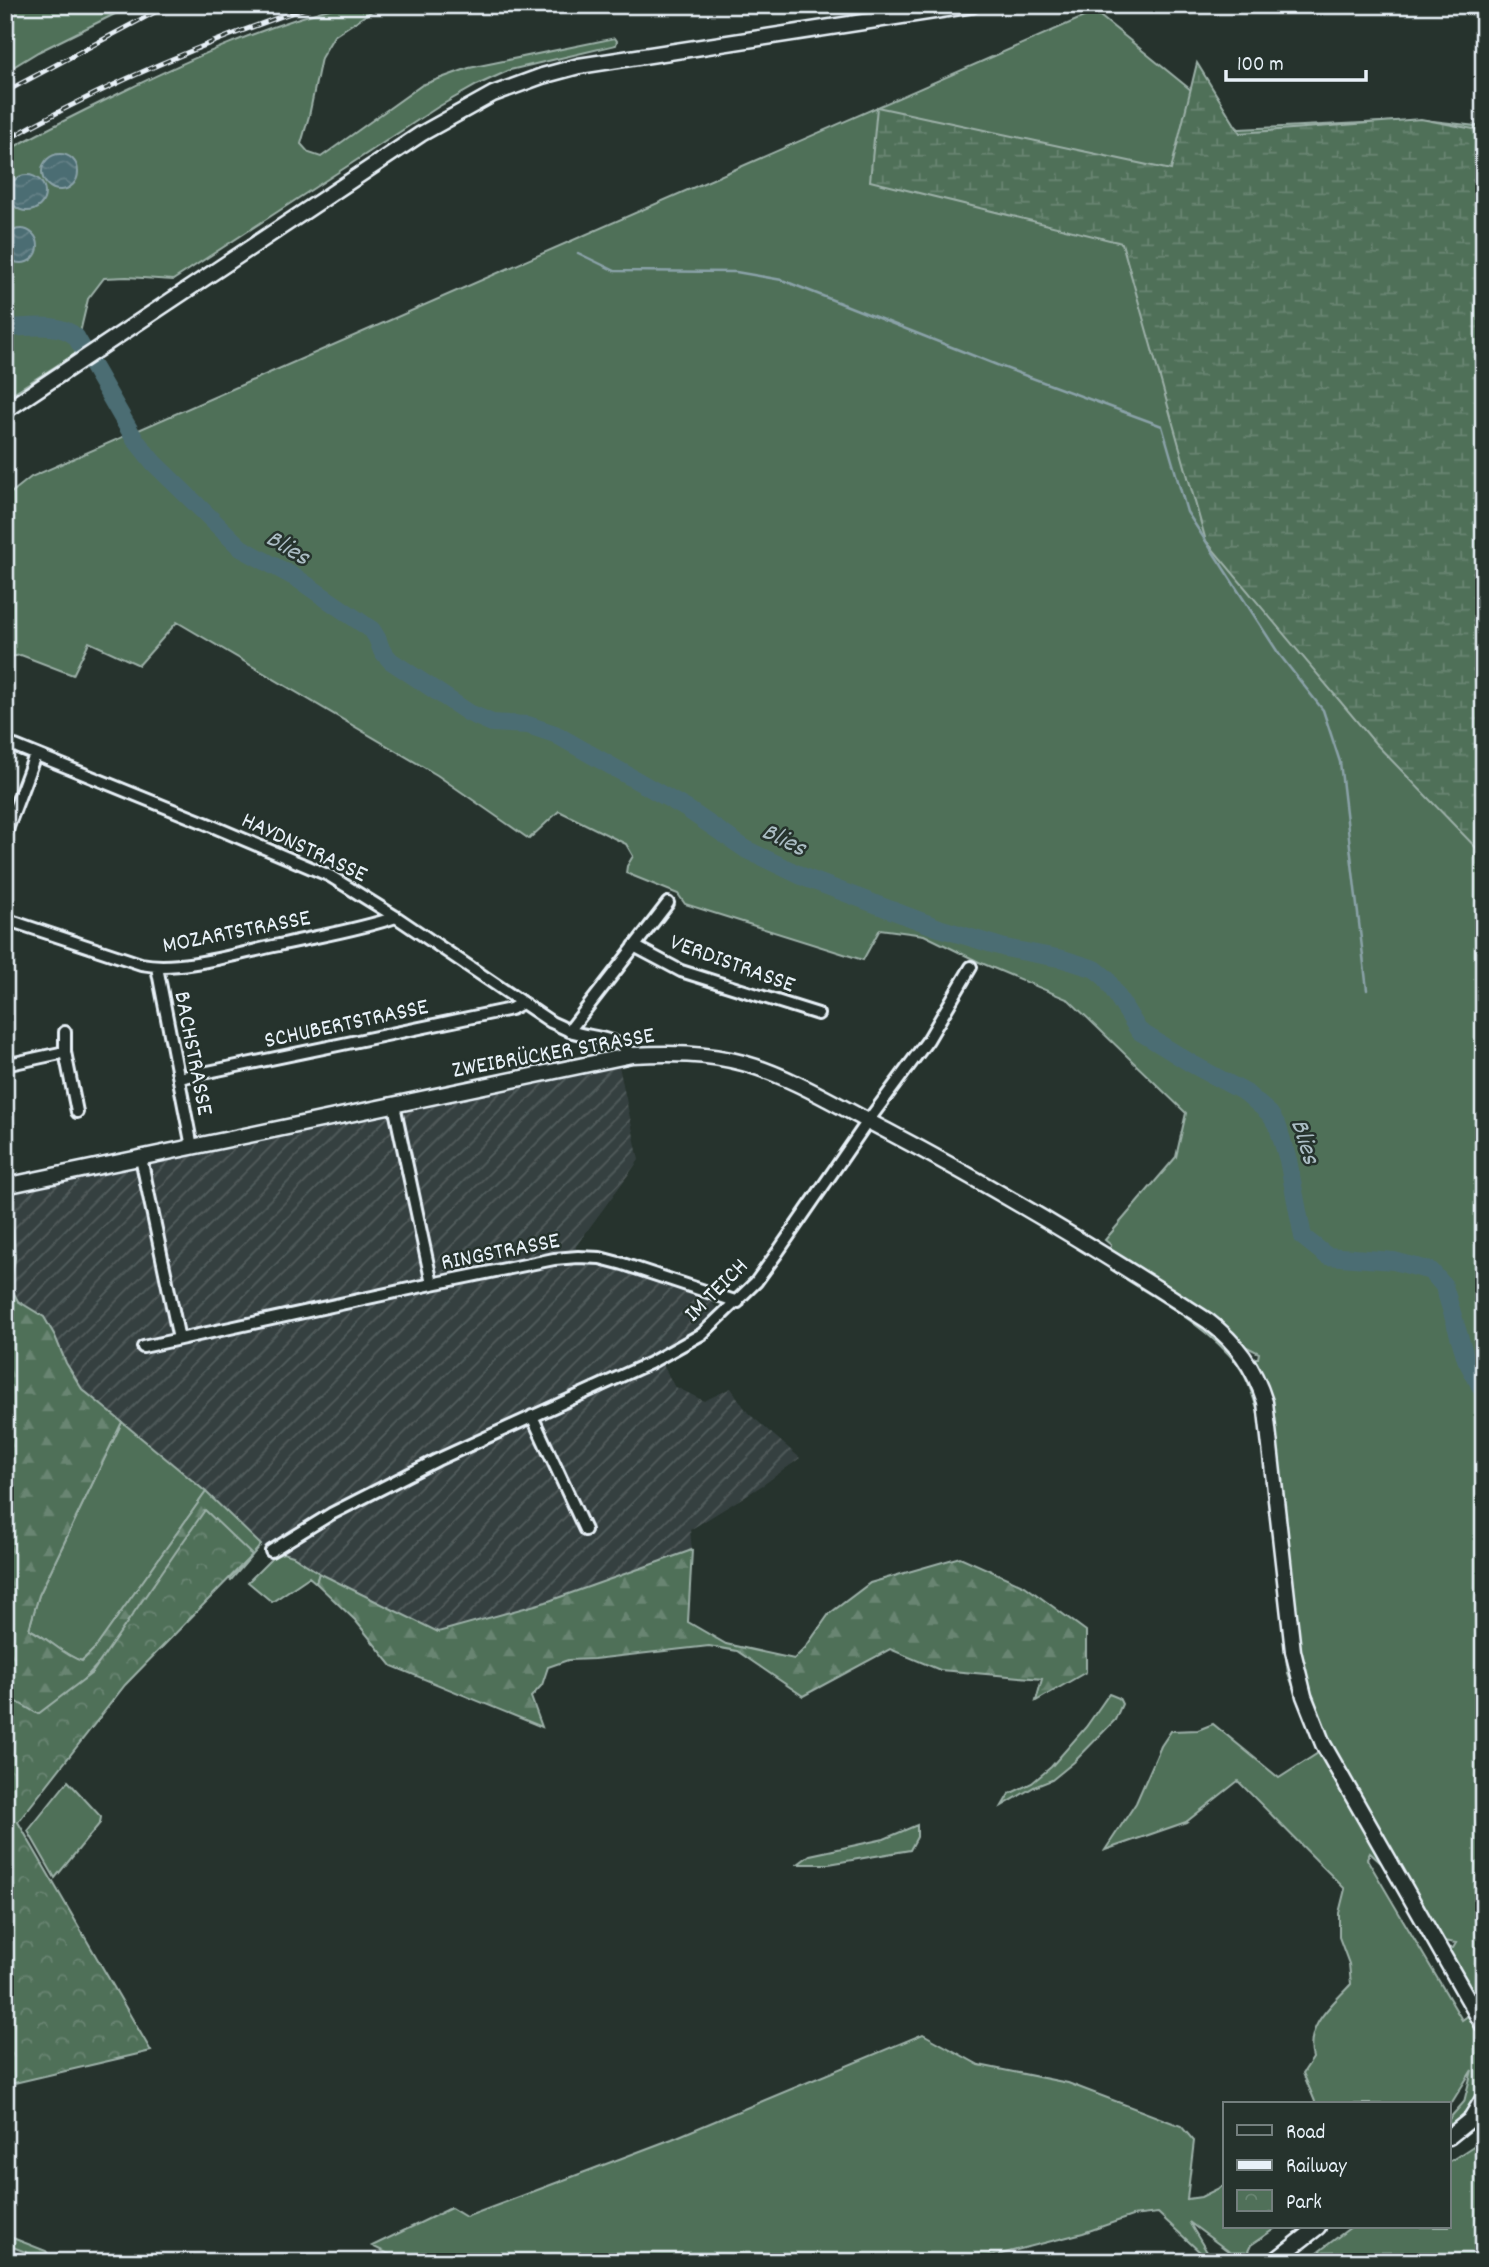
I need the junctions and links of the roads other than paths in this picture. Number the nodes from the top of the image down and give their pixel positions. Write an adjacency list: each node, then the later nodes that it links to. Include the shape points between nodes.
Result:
1 (973, 5): 2 (street, via 579,66 493,94 421,134)
2 (5, 411)
3 (15, 746): 4 (street, HAYDNSTRASSE)
4 (35, 755): 5 (street); 7 (street, HAYDNSTRASSE, via 310,866)
5 (5, 835)
6 (668, 902): 9 (street)
7 (396, 917): 10 (street, MOZARTSTRASSE); 12 (street, HAYDNSTRASSE)
8 (5, 919): 10 (street, MOZARTSTRASSE)
9 (634, 946): 13 (street, VERDISTRASSE, via 681,971); 14 (street)
10 (158, 967): 19 (street, BACHSTRASSE)
11 (971, 967): 22 (street, IM TEICH, via 928,1040)
12 (522, 1003): 14 (street, HAYDNSTRASSE); 19 (street, SCHUBERTSTRASSE, via 511,1009)
13 (818, 1014)
14 (569, 1031): 17 (street, HAYDNSTRASSE, via 614,1041)
15 (65, 1032): 16 (street)
16 (65, 1052): 18 (street); 21 (street)
17 (632, 1055): 20 (street, ZWEIBRÜCKER STRASSE); 22 (street, ZWEIBRÜCKER STRASSE, via 706,1055 744,1063)
18 (5, 1065)
19 (179, 1078): 23 (street, BACHSTRASSE)
20 (394, 1105): 23 (street, ZWEIBRÜCKER STRASSE); 26 (street, RINGSTRASSE)
21 (77, 1112)
22 (868, 1121): 27 (street, IM TEICH); 33 (street, ZWEIBRÜCKER STRASSE, via 997,1190 1110,1258 1222,1332 1245,1357 1265,1402 1289,1623 1304,1696 1323,1744)
23 (192, 1147): 24 (street, ZWEIBRÜCKER STRASSE)
24 (141, 1158): 25 (street, ZWEIBRÜCKER STRASSE); 28 (street)
25 (5, 1186)
26 (432, 1284): 27 (street, RINGSTRASSE, via 578,1256 600,1258); 28 (street, RINGSTRASSE)
27 (738, 1302): 30 (street, IM TEICH, via 679,1348)
28 (179, 1339): 29 (street, RINGSTRASSE)
29 (143, 1347)
30 (532, 1416): 31 (street); 32 (street, IM TEICH, via 363,1497)
31 (585, 1530)
32 (271, 1551)
33 (1484, 2026)
34 (1484, 2097): 35 (street)
35 (1480, 2111): 36 (street)
36 (1450, 2136)
37 (1317, 2228): 38 (street)
38 (1273, 2262)

